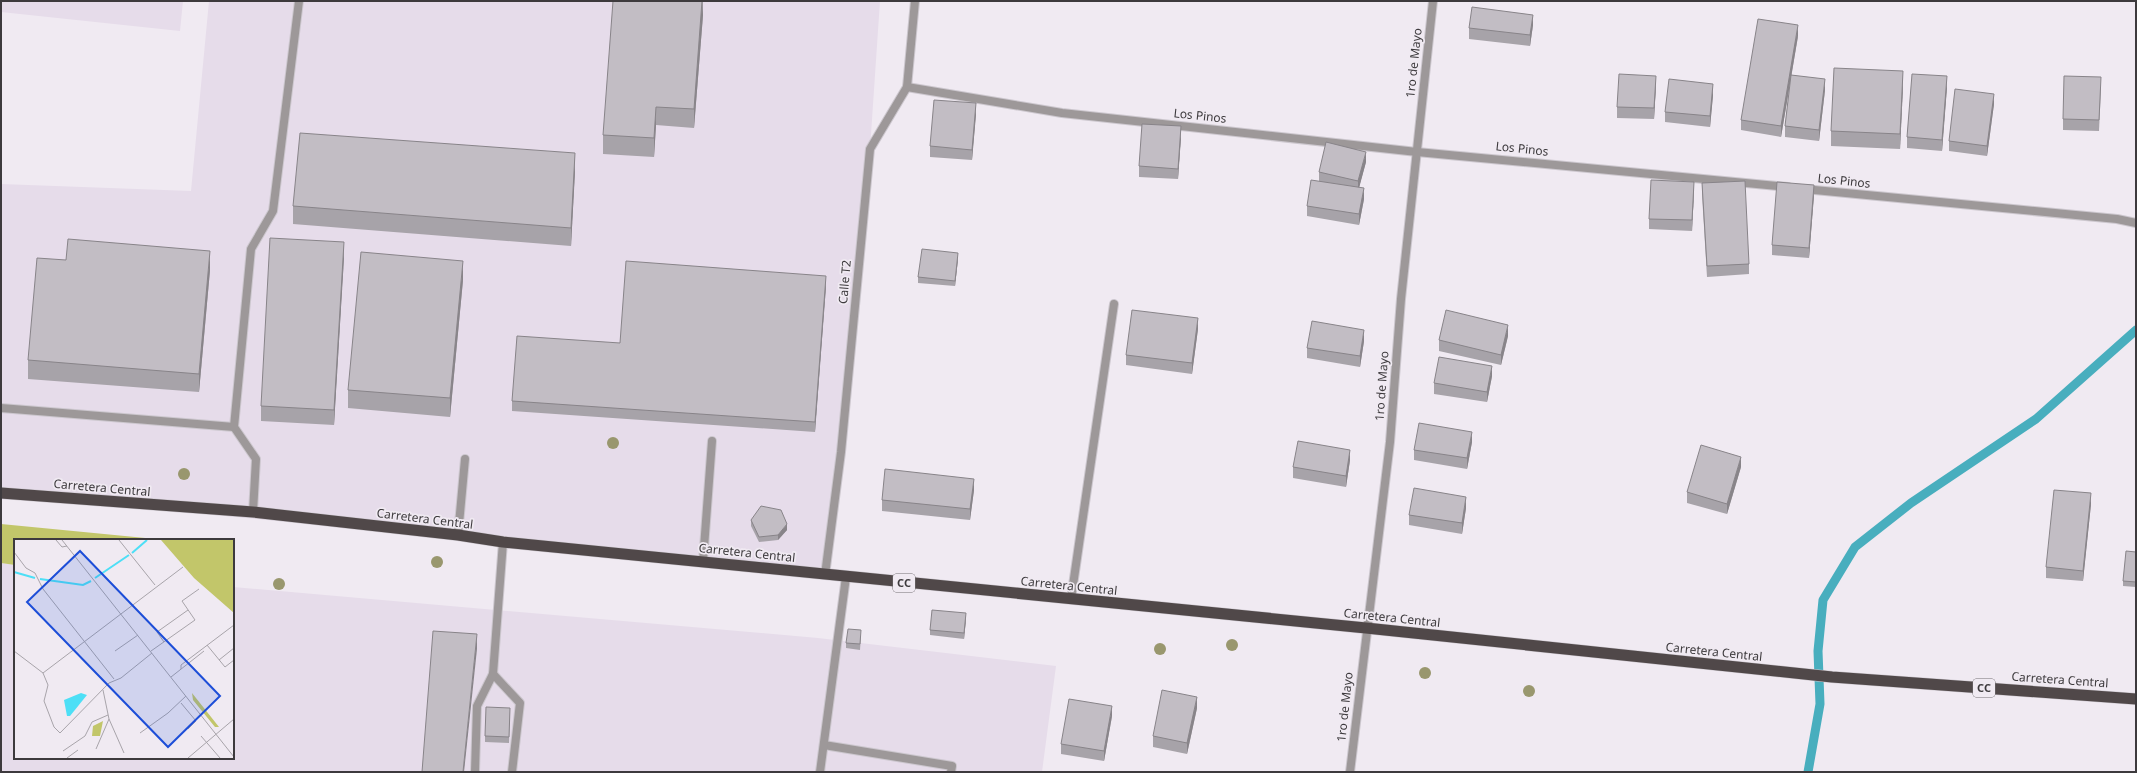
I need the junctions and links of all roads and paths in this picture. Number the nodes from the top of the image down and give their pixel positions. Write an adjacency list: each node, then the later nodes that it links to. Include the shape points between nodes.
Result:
1 (299, 1): 9 (street, via 273,211 251,248)
2 (915, 1): 4 (street, Calle T2)
3 (1433, 1): 5 (street, 1ro de Mayo)
4 (907, 87): 5 (street, Los Pinos, via 1062,113); 17 (street, Calle T2, via 870,149 841,452)
5 (1417, 152): 6 (street, Los Pinos); 20 (street, 1ro de Mayo, via 1401,299 1390,442)
6 (2136, 223)
7 (1114, 304): 19 (street)
8 (1, 408): 9 (street)
9 (234, 427): 13 (street, via 256,459)
10 (712, 441): 16 (street)
11 (464, 459): 14 (street)
12 (1, 493): 13 (highway, Carretera Central / CC)
13 (253, 512): 14 (highway, Carretera Central / CC)
14 (458, 535): 15 (highway, Carretera Central / CC)
15 (503, 542): 16 (highway, Carretera Central / CC); 21 (street)
16 (703, 561): 17 (highway, Carretera Central / CC)
17 (825, 575): 18 (highway, Carretera Central / CC)
18 (846, 577): 19 (highway, Carretera Central / CC); 23 (street)
19 (1071, 599): 20 (highway, Carretera Central / CC)
20 (1366, 628): 22 (highway, Carretera Central / CC, via 1806,675); 28 (street, 1ro de Mayo)
21 (493, 674): 24 (street, via 477,706); 25 (street, via 520,703)
22 (2136, 699)
23 (824, 745): 26 (street); 27 (street, via 952,766)
24 (475, 772)
25 (512, 772)
26 (820, 772)
27 (951, 772)
28 (1350, 772)

